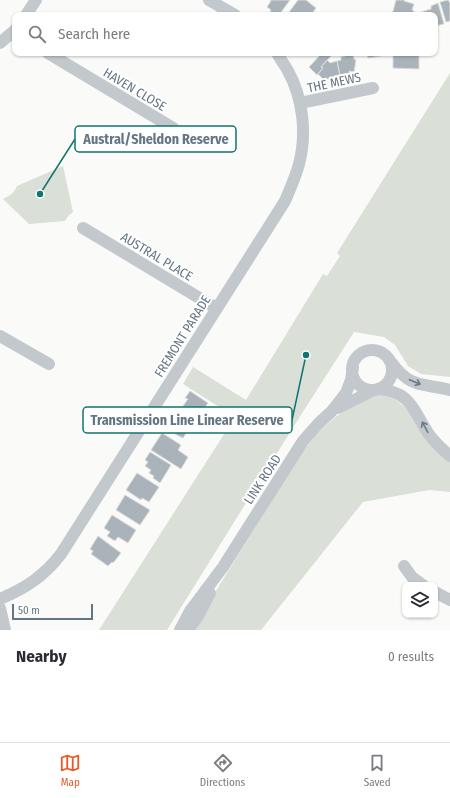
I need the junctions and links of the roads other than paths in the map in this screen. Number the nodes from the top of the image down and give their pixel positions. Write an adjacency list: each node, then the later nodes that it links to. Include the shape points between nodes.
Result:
1 (36, 0): 3 (street)
2 (209, 0): 4 (street)
3 (28, 12)
4 (230, 12)
5 (12, 33): 6 (street)
6 (0, 43)
7 (53, 56): 11 (street, HAVEN CLOSE, via 173,128)
8 (279, 56): 10 (street, FREMONT PARADE, via 288,71)
9 (373, 88): 10 (street, THE MEWS)
10 (300, 103): 13 (street, FREMONT PARADE, via 302,148 294,180 284,201)
11 (182, 142)
12 (83, 228): 13 (street, AUSTRAL PLACE)
13 (216, 308): 26 (street, FREMONT PARADE, via 61,554 39,578 18,592)
14 (0, 336): 16 (street)
15 (389, 359): 17 (street, via 377,351 366,352 357,358); 18 (street, via 392,368 391,378); 19 (street, one-way to 19, via 400,373 413,382)
16 (49, 364)
17 (353, 368): 18 (street, via 353,375 358,384); 20 (street, LINK ROAD, via 348,390)
18 (375, 390): 20 (street, LINK ROAD); 21 (street, one-way to 18, via 428,434 406,399 392,392)
19 (450, 390)
20 (332, 411): 23 (street, LINK ROAD, via 303,441)
21 (450, 456)
22 (404, 566): 24 (street)
23 (223, 567): 30 (street, LINK ROAD, via 190,611); 31 (street, LINK ROAD, via 202,609)
24 (419, 582)
25 (438, 594): 27 (street)
26 (0, 599)
27 (450, 600)
28 (0, 608): 29 (street)
29 (5, 630)
30 (180, 630)
31 (188, 630)

